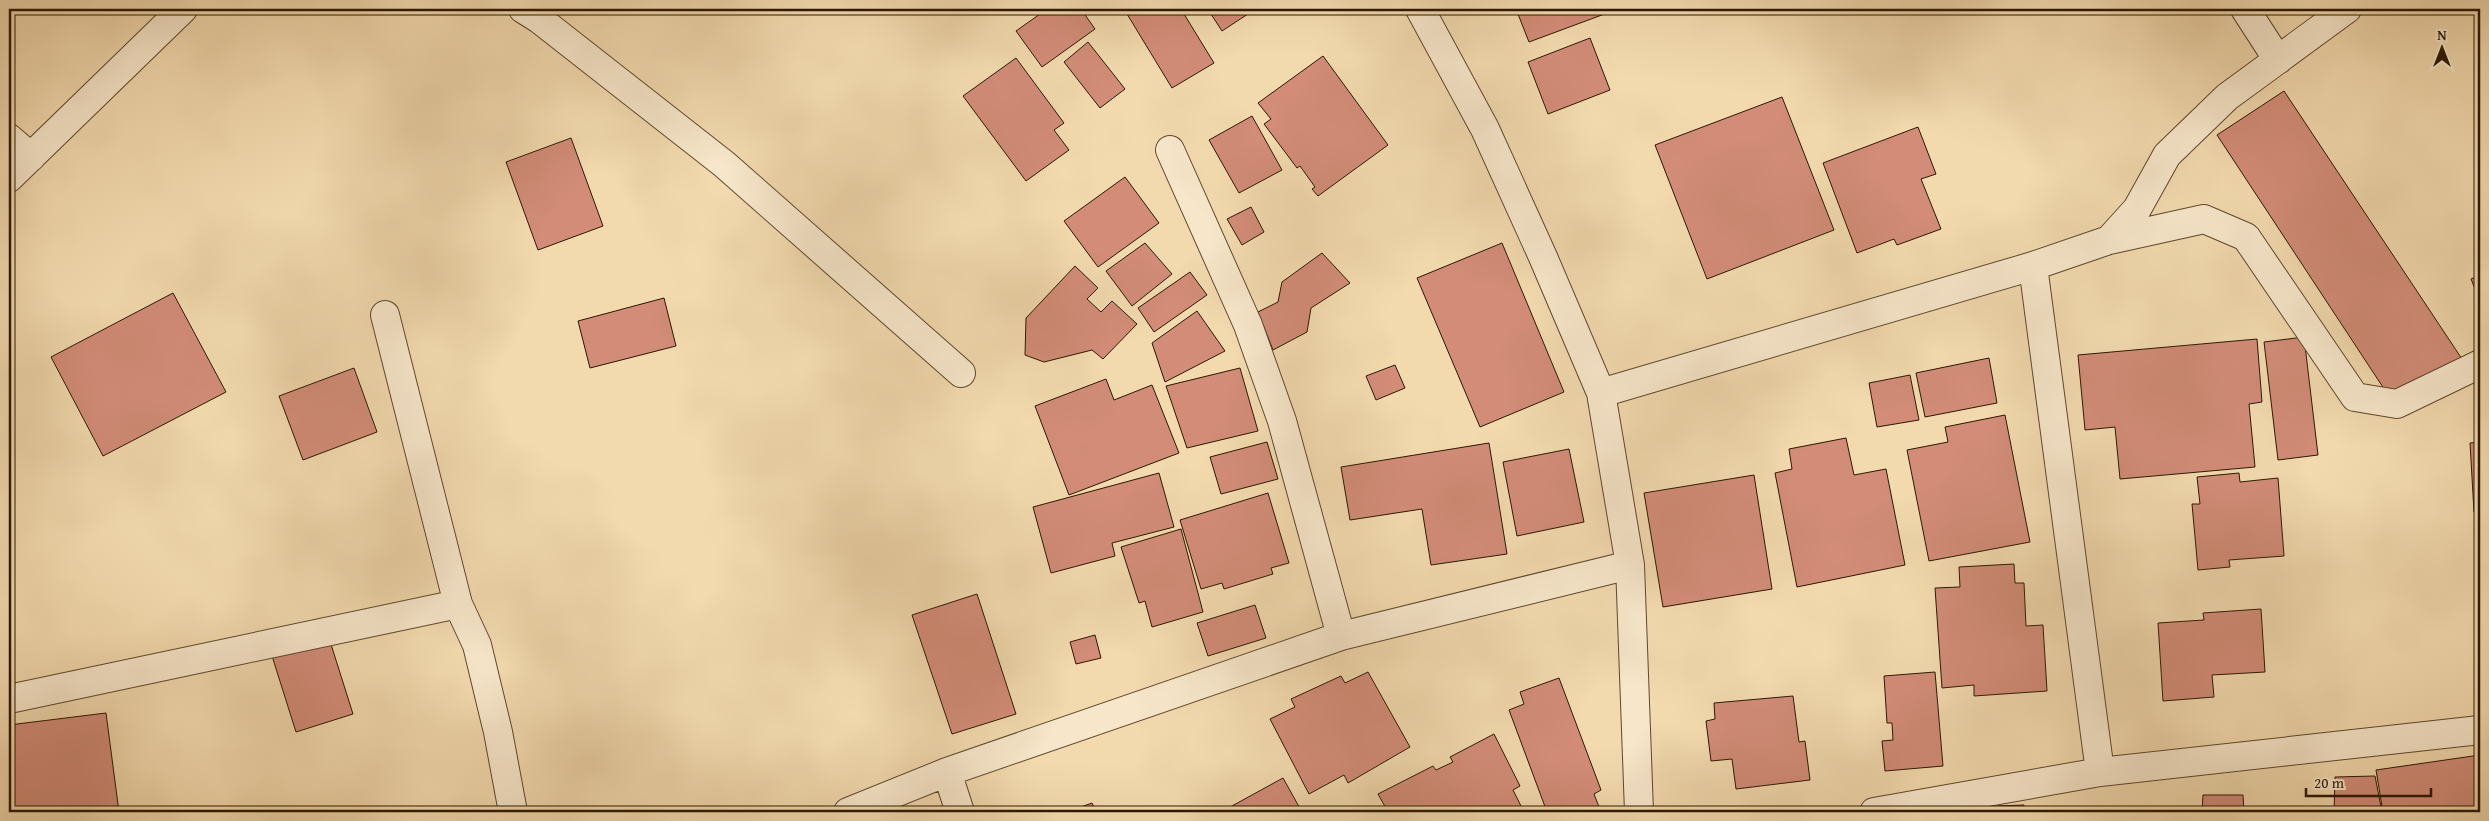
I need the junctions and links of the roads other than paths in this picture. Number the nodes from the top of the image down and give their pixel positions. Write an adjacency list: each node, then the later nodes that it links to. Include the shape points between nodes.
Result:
1 (183, 9): 9 (street)
2 (523, 9): 15 (street, via 724,164)
3 (1420, 9): 16 (street, via 1484,130)
4 (2245, 9): 6 (street)
5 (2348, 9): 6 (street)
6 (2278, 60): 11 (street, via 2227,97 2167,155 2137,209)
7 (9, 138): 9 (street)
8 (1170, 150): 19 (street, via 1248,325 1282,421)
9 (31, 157): 10 (street)
10 (9, 178)
11 (2109, 240): 12 (street); 14 (street, via 2204,219 2246,237 2355,397 2396,404)
12 (2032, 266): 16 (street); 23 (street)
13 (385, 315): 18 (street)
14 (2480, 364)
15 (961, 373)
16 (1601, 393): 17 (street)
17 (1630, 565): 19 (street); 27 (street)
18 (458, 604): 20 (street); 24 (street, via 477,645)
19 (1341, 636): 22 (street)
20 (9, 699)
21 (2480, 730): 23 (street)
22 (947, 772): 25 (street); 26 (street)
23 (2100, 772): 28 (street)
24 (513, 812)
25 (848, 812)
26 (960, 812)
27 (1639, 812)
28 (1874, 812)

